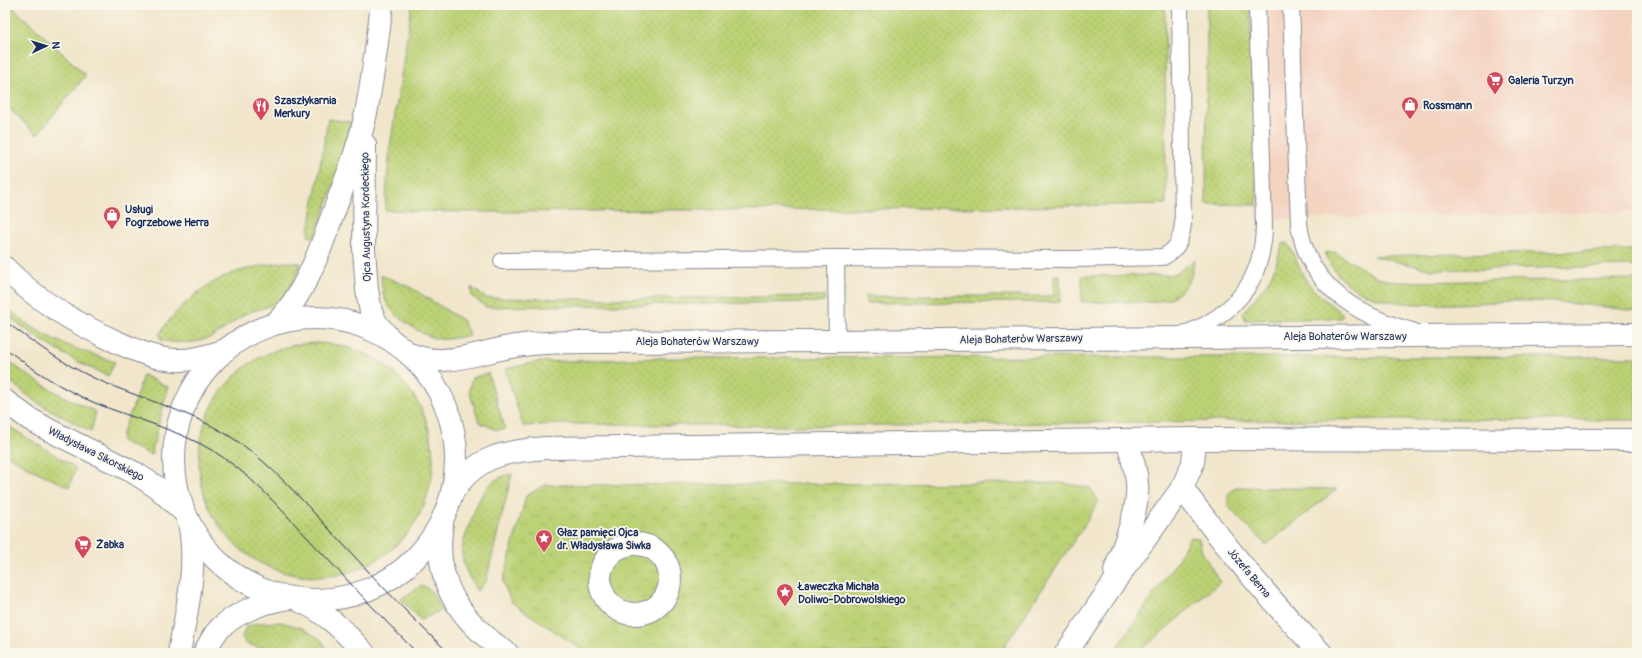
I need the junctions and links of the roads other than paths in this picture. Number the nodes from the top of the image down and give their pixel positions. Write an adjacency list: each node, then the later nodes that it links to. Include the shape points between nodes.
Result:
1 (382, 5): 5 (street, Ojca Augustyna Kordeckiego)
2 (1180, 5): 6 (lane, via 1183,225 1179,242 1171,253 1163,257 1080,259)
3 (1257, 5): 12 (lane, via 1264,224 1261,257 1250,283 1218,318 1191,332)
4 (1291, 5): 11 (lane, via 1299,224 1308,256 1322,280 1358,309 1388,324)
5 (366, 113): 9 (street, Ojca Augustyna Kordeckiego, via 348,177 322,244 295,301); 13 (street, Ojca Augustyna Kordeckiego, via 364,250 367,290 371,312)
6 (836, 258): 7 (lane); 14 (lane)
7 (502, 261)
8 (6, 270): 15 (street, via 65,316 136,350 176,360 205,357)
9 (276, 323): 13 (street, via 299,318 334,319 369,328); 15 (street, via 254,331)
10 (1637, 334): 11 (street, Aleja Bohaterów Warszawy)
11 (1429, 336): 12 (street, Aleja Bohaterów Warszawy)
12 (1164, 338): 14 (street, Aleja Bohaterów Warszawy)
13 (390, 339): 16 (street)
14 (837, 341): 16 (street, Aleja Bohaterów Warszawy, via 557,342 517,346 446,360 430,360)
15 (224, 350): 24 (street, via 207,367 194,386 179,419 174,466 177,489)
16 (408, 353): 22 (street, via 432,380 451,422 456,446)
17 (5, 401): 24 (street, Władysława Sikorskiego, via 49,430 135,473 158,488)
18 (1195, 439): 19 (street); 20 (street); 21 (street, via 1193,463)
19 (1126, 440): 22 (street, via 521,450 494,456 463,478); 25 (street, via 1134,464 1137,497)
20 (1637, 440)
21 (1182, 488): 25 (street); 32 (street, Józefa Bema, via 1243,566)
22 (452, 493): 23 (street)
23 (444, 515): 26 (street, via 433,536 418,555 401,571 380,584 359,593 336,598); 30 (street, via 439,550 442,572 448,587 470,621)
24 (186, 517): 26 (street, via 209,552 231,572 256,587); 27 (street, via 193,542 193,567 189,602)
25 (1110, 588): 31 (street)
26 (289, 598): 28 (street, via 264,603 228,622 216,633); 29 (street, via 318,610 341,628)
27 (178, 653)
28 (204, 653)
29 (364, 653)
30 (507, 653)
31 (1066, 653)
32 (1321, 653)

